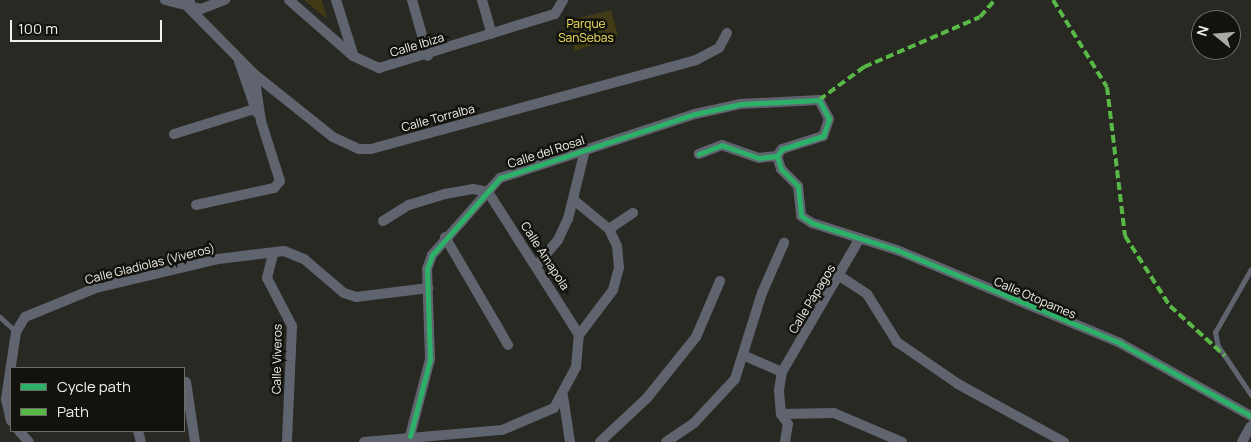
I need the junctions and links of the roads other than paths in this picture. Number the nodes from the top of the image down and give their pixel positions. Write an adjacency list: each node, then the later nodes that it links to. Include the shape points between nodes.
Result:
1 (165, 0): 8 (street, Calle Torralba)
2 (225, 0): 8 (street)
3 (289, 0): 11 (street, Calle Ibiza)
4 (336, 0): 11 (street)
5 (412, 0): 12 (street)
6 (482, 0): 9 (street)
7 (563, 0): 9 (street, Calle Ibiza, via 555,14)
8 (189, 4): 13 (street, Calle Torralba)
9 (492, 34): 12 (street, Calle Ibiza)
10 (727, 34): 14 (street, Calle Torralba, via 719,48 696,60 371,149 333,137)
11 (353, 56): 12 (street, Calle Ibiza, via 379,68)
12 (428, 56)
13 (237, 58): 14 (street, Calle Torralba); 15 (street)
14 (254, 74): 16 (street)
15 (255, 109): 16 (street); 17 (street)
16 (261, 121): 23 (street, via 278,184)
17 (174, 134)
18 (585, 150): 20 (street, Calle del Rosal, via 695,114 741,104 818,100 829,128 823,136 782,149); 21 (street, Calle del Rosal, via 512,172); 22 (street)
19 (699, 154): 20 (street, via 722,145 759,158)
20 (777, 156): 28 (street, Calle Otopames, via 781,169 798,186 801,216 828,231)
21 (488, 192): 25 (street, via 473,189 445,194 409,205); 27 (street, Calle del Rosal); 31 (street, Calle Amapola)
22 (574, 200): 26 (street); 31 (street, via 558,240)
23 (196, 204)
24 (633, 213): 26 (street)
25 (383, 221)
26 (609, 229): 38 (street, via 617,246 619,268 613,290)
27 (445, 237): 35 (street, Calle del Rosal, via 432,255); 39 (street)
28 (860, 238): 33 (street, Calle Pápagos); 48 (street, Calle Otopames, via 1120,344)
29 (784, 243): 40 (street, via 762,293)
30 (273, 254): 35 (street, Calle Gladiolas (Viveros), via 293,253 344,294 356,297); 37 (street, Calle Gladiolas (Viveros), via 218,259 96,288 25,316); 56 (street, Calle Viveros, via 267,278 292,326)
31 (537, 265): 38 (street, Calle Amapola)
32 (1251, 269): 45 (lane, via 1216,332 1218,346)
33 (841, 277): 43 (street, Calle Pápagos); 53 (street, via 867,294 896,342 958,384)
34 (720, 281): 59 (street, via 696,336 647,398)
35 (428, 288): 52 (street, Calle del Rosal, via 430,360)
36 (0, 317): 37 (lane)
37 (16, 332): 41 (street)
38 (580, 335): 46 (street, via 576,367)
39 (508, 345)
40 (744, 356): 43 (street); 60 (street, via 735,379 709,410)
41 (11, 367)
42 (10, 372): 49 (street, via 6,399)
43 (782, 372): 47 (street)
44 (186, 382): 55 (street)
45 (1251, 395)
46 (564, 396): 52 (street, via 540,418 502,430); 58 (street)
47 (781, 414): 61 (street, via 788,424); 62 (street, via 834,413)
48 (1251, 416)
49 (10, 417)
50 (1251, 426): 63 (street)
51 (20, 432): 54 (street)
52 (410, 436): 57 (street)
53 (1057, 440)
54 (29, 442)
55 (195, 442)
56 (287, 442)
57 (364, 442)
58 (570, 442)
59 (600, 442)
60 (666, 442)
61 (785, 442)
62 (902, 442)
63 (1242, 442)

